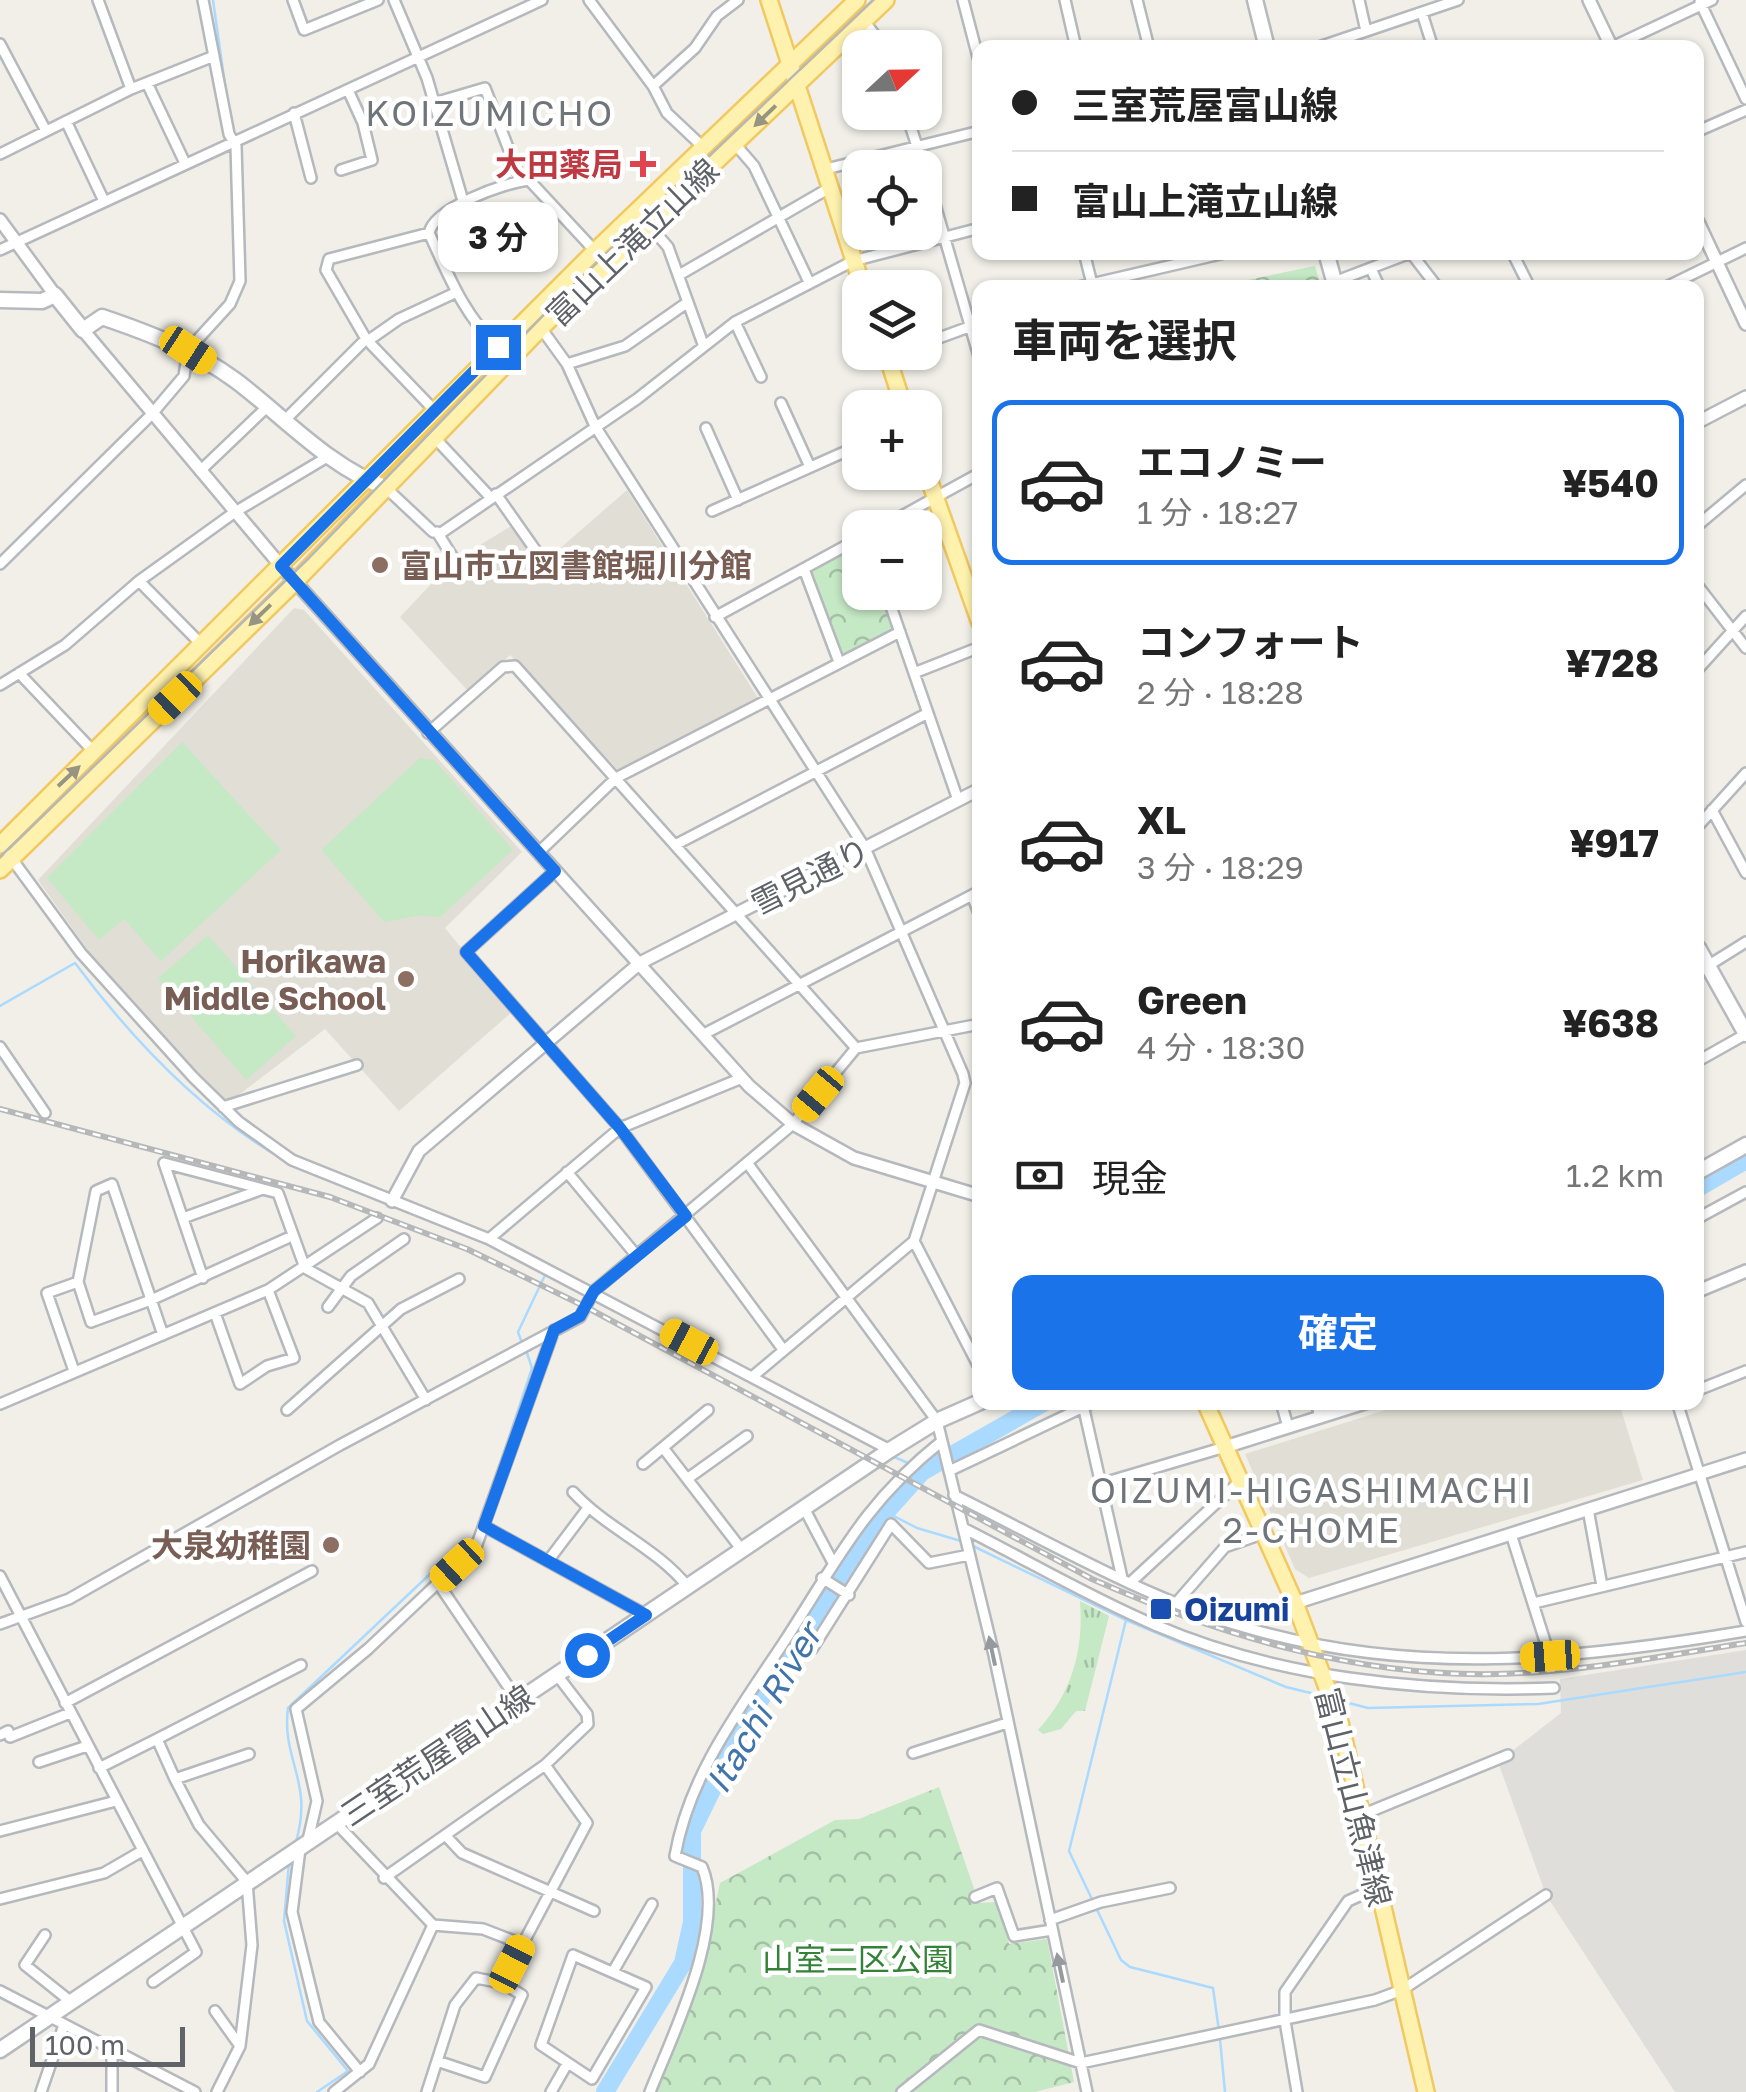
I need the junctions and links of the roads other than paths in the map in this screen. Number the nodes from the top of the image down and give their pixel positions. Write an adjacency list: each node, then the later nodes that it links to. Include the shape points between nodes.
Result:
1 (98, 0): 39 (street)
2 (203, 0): 33 (street)
3 (293, 0): 4 (street, via 304,30)
4 (378, 0)
5 (542, 0): 34 (street)
6 (589, 0): 38 (street)
7 (738, 0): 38 (street)
8 (769, 0): 35 (main road)
9 (857, 0): 35 (main road, 富山上滝立山線)
10 (886, 0): 21 (main road, 富山上滝立山線)
11 (964, 0): 24 (street)
12 (1065, 0): 25 (street)
13 (1137, 0): 26 (street)
14 (1254, 0): 27 (main road)
15 (1358, 0): 23 (street)
16 (1458, 0): 20 (street)
17 (1589, 0): 30 (street)
18 (397, 1): 34 (street)
19 (1704, 2): 31 (street); 41 (street)
20 (1422, 12): 23 (street); 29 (street)
21 (864, 22): 22 (street); 36 (main road, 富山上滝立山線)
22 (870, 30)
23 (1366, 31): 28 (street)
24 (974, 40)
25 (1074, 40)
26 (1148, 40)
27 (1265, 40)
28 (1340, 40)
29 (1431, 40)
30 (1609, 40)
31 (1626, 40)
32 (0, 44): 48 (street)
33 (214, 56): 37 (street); 50 (street)
34 (419, 58): 40 (street); 42 (street)
35 (792, 62): 36 (main road); 52 (main road, 富山上滝立山線)
36 (798, 82): 51 (main road, 富山上滝立山線, one-way to 51); 57 (main road)
37 (148, 83): 39 (street); 56 (street)
38 (653, 86): 52 (street)
39 (131, 89): 45 (street)
40 (348, 90): 44 (street); 58 (street, via 372,160)
41 (1746, 99)
42 (434, 102): 60 (street, via 485,88); 63 (street)
43 (1746, 110): 46 (street)
44 (294, 113): 50 (street); 59 (street)
45 (66, 121): 48 (street); 62 (street)
46 (1704, 128)
47 (912, 130): 53 (street)
48 (46, 131): 55 (street)
49 (972, 133): 53 (street)
50 (232, 140): 56 (street); 103 (street, via 240,281 230,304)
51 (734, 144): 64 (street, via 754,166); 67 (main road, 富山上滝立山線)
52 (703, 147): 75 (main road, 富山上滝立山線)
53 (917, 147): 54 (street); 57 (street)
54 (918, 150)
55 (0, 154)
56 (184, 161): 62 (street)
57 (826, 169): 61 (main road)
58 (341, 170)
59 (310, 178)
60 (521, 181): 63 (street); 75 (street, via 528,180)
61 (831, 187): 64 (street); 78 (main road)
62 (103, 199): 72 (street)
63 (463, 201): 69 (street, via 431,224)
64 (778, 216): 82 (street); 87 (street)
65 (0, 220): 72 (street)
66 (942, 222): 71 (street)
67 (648, 224): 82 (street, via 668,247); 96 (main road, 富山上滝立山線)
68 (972, 230): 71 (street)
69 (429, 233): 88 (street); 100 (street, via 329,259 326,270)
70 (1704, 235): 79 (street)
71 (947, 237): 78 (street); 95 (street)
72 (16, 242): 74 (street); 89 (street)
73 (1746, 248): 79 (street)
74 (0, 250)
75 (595, 251): 102 (main road, 富山上滝立山線)
76 (1196, 260): 83 (street)
77 (1394, 260): 80 (street)
78 (853, 261): 81 (main road); 87 (street)
79 (1717, 262): 86 (street); 93 (street)
80 (1371, 269): 84 (street); 85 (street)
81 (856, 270)
82 (679, 275): 91 (street)
83 (1109, 280)
84 (1346, 280)
85 (1376, 280)
86 (1680, 280)
87 (808, 282): 92 (street)
88 (456, 292): 100 (street); 102 (street)
89 (55, 295): 90 (main road); 97 (main road)
90 (0, 300)
91 (688, 302): 101 (street); 104 (street, via 625,346)
92 (734, 322): 101 (street); 105 (street)
93 (1746, 324)
94 (972, 326): 95 (street)
95 (969, 327): 98 (street); 99 (street)
96 (541, 328): 104 (street); 115 (main road, 富山上滝立山線)
97 (83, 330): 103 (main road, via 102,317); 110 (street)
98 (942, 336)
99 (972, 336)
100 (368, 339): 109 (street); 111 (street)
101 (703, 344): 113 (street)
102 (498, 347): 109 (main road, 富山上滝立山線)
103 (188, 350): 108 (main road); 110 (street, via 184,376)
104 (566, 364): 113 (street)
105 (761, 378)
106 (1746, 397): 112 (street)
107 (781, 403): 118 (street)
108 (268, 406): 111 (main road); 119 (street)
109 (435, 411): 121 (main road, 富山上滝立山線)
110 (152, 414): 119 (street); 135 (street)
111 (286, 419): 117 (main road)
112 (1704, 419)
113 (595, 426): 125 (street); 145 (street)
114 (706, 428): 127 (street)
115 (434, 436): 123 (main road, 富山上滝立山線); 125 (street)
116 (842, 453): 118 (street)
117 (332, 455): 121 (main road); 130 (street)
118 (810, 468): 127 (street)
119 (200, 470): 130 (street)
120 (972, 477): 126 (street)
121 (366, 480): 123 (main road); 137 (main road, 富山上滝立山線)
122 (1746, 484): 131 (street)
123 (385, 487): 132 (street); 140 (main road, 富山上滝立山線)
124 (932, 490): 126 (main road)
125 (493, 496): 132 (street); 134 (street)
126 (935, 498): 128 (street); 142 (main road)
127 (738, 500): 129 (street)
128 (913, 510)
129 (712, 511)
130 (235, 512): 137 (street); 139 (street)
131 (1704, 520)
132 (436, 532): 136 (street)
133 (842, 548): 138 (street)
134 (541, 558)
135 (0, 564)
136 (457, 564)
137 (281, 566): 140 (street); 148 (main road, 富山上滝立山線)
138 (804, 568): 145 (street); 151 (street)
139 (139, 581): 148 (street); 153 (street, via 65,645)
140 (296, 581): 158 (street); 171 (main road, 富山上滝立山線, one-way to 171)
141 (1704, 594): 146 (street)
142 (972, 601)
143 (892, 610): 147 (street)
144 (1746, 616): 146 (street)
145 (715, 617): 156 (street)
146 (1732, 630): 149 (street); 152 (street)
147 (900, 632): 151 (street); 154 (street)
148 (202, 646): 159 (main road, 富山上滝立山線)
149 (1746, 648)
150 (972, 650): 154 (street)
151 (839, 662): 156 (street)
152 (1704, 663)
153 (19, 673): 155 (street); 159 (street)
154 (914, 673): 157 (street)
155 (0, 685)
156 (769, 698): 160 (street); 162 (street)
157 (928, 713): 160 (street); 164 (street)
158 (428, 733): 162 (street, via 504,667 516,666); 170 (street)
159 (94, 752): 167 (main road, 富山上滝立山線, one-way to 159)
160 (816, 772): 168 (street); 169 (street)
161 (1746, 772): 165 (street)
162 (616, 778): 168 (street); 170 (street)
163 (972, 794): 164 (street, 雪見通り)
164 (958, 800): 169 (street, 雪見通り)
165 (1712, 810): 166 (street); 173 (street)
166 (1704, 819)
167 (0, 845): 171 (street)
168 (675, 846): 175 (street)
169 (865, 848): 175 (street, 雪見通り); 176 (street)
170 (539, 852): 172 (street)
171 (6, 864): 192 (street)
172 (555, 871): 178 (street); 186 (street, via 466,952)
173 (1746, 873)
174 (972, 896): 176 (street)
175 (734, 914): 178 (street, 雪見通り); 181 (street)
176 (902, 932): 181 (street); 183 (street)
177 (1746, 942): 179 (street)
178 (640, 963): 184 (street); 186 (street, 雪見通り)
179 (1704, 967)
180 (1704, 971): 185 (main road)
181 (799, 985): 184 (street); 188 (street)
182 (972, 1026): 183 (street)
183 (946, 1031): 188 (street); 200 (street, via 965,1083)
184 (704, 1034): 191 (street)
185 (1746, 1034): 189 (street)
186 (546, 1042): 195 (street); 204 (street, 雪見通り, via 419,1151)
187 (0, 1047): 193 (street)
188 (856, 1048): 194 (street)
189 (1704, 1057)
190 (358, 1065): 192 (street)
191 (742, 1078): 194 (street); 195 (street)
192 (223, 1107): 204 (street, via 292,1160)
193 (45, 1112)
194 (793, 1124): 197 (street); 200 (street, via 854,1158)
195 (620, 1128): 199 (street); 206 (street)
196 (1746, 1144): 198 (main road)
197 (748, 1164): 206 (street); 223 (street)
198 (1704, 1168)
199 (567, 1172): 211 (street); 213 (street)
200 (934, 1180): 203 (street); 212 (street)
201 (262, 1189): 207 (street); 207 (street, via 164,1163); 209 (street, via 278,1193)
202 (1746, 1192): 205 (street)
203 (972, 1193)
204 (390, 1204): 211 (street)
205 (1704, 1215)
206 (686, 1216): 213 (street); 230 (street)
207 (183, 1218): 216 (street)
208 (377, 1218): 214 (street)
209 (292, 1236): 214 (street); 216 (street)
210 (404, 1239): 219 (street)
211 (489, 1239): 222 (street)
212 (914, 1240): 223 (street); 231 (street)
213 (636, 1255): 222 (street)
214 (305, 1268): 219 (street); 221 (street)
215 (1746, 1271): 220 (street)
216 (204, 1278): 224 (street)
217 (459, 1279): 227 (street)
218 (78, 1282): 224 (street, via 91,1322); 224 (street, via 96,1191 112,1184); 233 (street, via 47,1293)
219 (342, 1288): 225 (street); 227 (street, via 368,1303)
220 (1704, 1288)
221 (268, 1290): 226 (street); 226 (street, via 294,1358 240,1384)
222 (594, 1291): 228 (street, via 580,1316); 234 (street)
223 (846, 1297): 230 (street); 249 (street)
224 (152, 1300): 229 (street)
225 (328, 1307)
226 (215, 1314): 229 (street)
227 (381, 1325): 236 (street); 239 (street)
228 (554, 1330): 236 (street); 268 (street)
229 (164, 1334): 233 (street)
230 (782, 1348): 234 (street)
231 (972, 1353)
232 (1746, 1371): 235 (street)
233 (74, 1372): 237 (street)
234 (752, 1377): 255 (street)
235 (1704, 1388)
236 (426, 1400): 290 (street, via 69,1599)
237 (0, 1404)
238 (972, 1406): 249 (main road, 三室荒屋富山線)
239 (287, 1410)
240 (708, 1410): 254 (street)
241 (1075, 1410): 258 (street)
242 (1089, 1410): 262 (street)
243 (1209, 1410): 253 (main road, 富山立山魚津線)
244 (1283, 1410): 250 (street)
245 (1318, 1410): 248 (street)
246 (1339, 1410): 248 (street)
247 (1680, 1410): 259 (street)
248 (1320, 1417): 250 (street)
249 (937, 1421): 252 (street); 255 (main road, 三室荒屋富山線)
250 (1288, 1427): 253 (street)
251 (747, 1436): 260 (street)
252 (943, 1443): 258 (street); 277 (street, via 899,1477)
253 (1225, 1448): 261 (main road, 富山立山魚津線); 262 (street)
254 (664, 1449): 257 (street); 260 (street)
255 (890, 1450): 266 (main road, 三室荒屋富山線)
256 (1746, 1459): 259 (street)
257 (642, 1464)
258 (948, 1467): 264 (street)
259 (1701, 1472): 267 (street); 275 (street)
260 (687, 1479): 272 (street)
261 (1238, 1482): 270 (main road, 富山立山魚津線); 281 (street)
262 (1100, 1484): 281 (street)
263 (574, 1492): 265 (street)
264 (954, 1495): 269 (street); 281 (street)
265 (588, 1508): 276 (street); 283 (street, via 668,1562)
266 (804, 1508): 272 (main road, 三室荒屋富山線); 277 (street)
267 (1588, 1509): 271 (street); 284 (street)
268 (484, 1526): 276 (street); 282 (street, via 476,1548)
269 (963, 1528): 274 (street); 298 (street, via 1155,1625)
270 (1262, 1534): 286 (street, via 1225,1547); 287 (main road, 富山立山魚津線)
271 (1511, 1534): 287 (street); 288 (street)
272 (742, 1550): 283 (main road, 三室荒屋富山線)
273 (1746, 1552): 275 (street)
274 (969, 1555): 285 (street, via 929,1563 891,1524); 303 (street, one-way to 274)
275 (1726, 1556): 284 (street); 291 (street)
276 (548, 1561): 289 (street)
277 (832, 1561): 280 (street)
278 (312, 1571): 302 (street)
279 (0, 1576): 290 (street)
280 (822, 1578): 285 (street); 360 (street, via 701,1776 679,1830 675,1856 702,1867 708,1903 698,1961)
281 (1127, 1580): 286 (street)
282 (438, 1583): 301 (street); 319 (street, via 296,1709 317,1801)
283 (688, 1586): 289 (main road, 三室荒屋富山線)
284 (1602, 1586): 288 (street)
285 (849, 1595): 295 (street)
286 (1177, 1602): 294 (street)
287 (1295, 1603): 294 (main road, 富山立山魚津線)
288 (1534, 1603): 296 (street)
289 (646, 1615): 299 (main road, 三室荒屋富山線)
290 (20, 1616): 292 (street); 302 (street)
291 (1746, 1622)
292 (0, 1624)
293 (1746, 1631): 296 (street, via 1611,1654)
294 (1308, 1642): 296 (street, via 1390,1657); 298 (main road, 富山立山魚津線)
295 (812, 1649)
296 (1550, 1656)
297 (300, 1665): 305 (street)
298 (1322, 1672): 300 (street, via 1487,1690); 315 (main road, 富山立山魚津線)
299 (557, 1675): 301 (main road, 三室荒屋富山線); 311 (street, via 588,1724)
300 (1554, 1688)
301 (518, 1701): 316 (main road, 三室荒屋富山線)
302 (67, 1708): 304 (street, via 10,1737 8,1731); 306 (street)
303 (1007, 1723): 307 (street); 332 (street)
304 (0, 1735)
305 (157, 1739): 312 (street); 313 (street)
306 (87, 1746): 310 (street); 312 (street)
307 (912, 1753)
308 (248, 1754): 313 (street)
309 (1508, 1754): 315 (street)
310 (39, 1762)
311 (546, 1766): 318 (street); 325 (street, via 586,1823)
312 (99, 1768): 314 (street)
313 (175, 1778): 322 (street, via 200,1824)
314 (116, 1801): 317 (street); 320 (street)
315 (1364, 1814): 324 (main road, 富山立山魚津線)
316 (335, 1822): 319 (main road, 三室荒屋富山線); 321 (street)
317 (0, 1831)
318 (445, 1835): 321 (street); 325 (street, via 462,1853)
319 (304, 1843): 322 (main road, 三室荒屋富山線); 352 (street, via 292,1912 319,2022)
320 (142, 1851): 328 (street, via 104,1873); 333 (street)
321 (384, 1878): 331 (street)
322 (247, 1882): 333 (main road, 三室荒屋富山線); 346 (street, via 252,1946)
323 (1170, 1888): 332 (street, via 1100,1902)
324 (1377, 1888): 339 (main road, 富山立山魚津線); 344 (street, via 1348,1901 1296,1976 1285,1992)
325 (548, 1890): 330 (street); 335 (street)
326 (1546, 1894): 339 (street)
327 (975, 1897): 332 (street, via 997,1888 1014,1936)
328 (0, 1899)
329 (652, 1904): 336 (street)
330 (594, 1911)
331 (432, 1925): 335 (street, via 483,1929); 352 (street, via 393,2016)
332 (1051, 1925): 351 (street, one-way to 332)
333 (182, 1926): 337 (street, via 196,1952); 341 (main road, 三室荒屋富山線)
334 (45, 1936): 341 (street, via 25,1966)
335 (522, 1944): 338 (street)
336 (614, 1970): 350 (street, via 572,1955 542,2046); 350 (street, via 646,1987 592,2079)
337 (154, 1982)
338 (502, 1984): 349 (street, via 476,1978 455,2005); 349 (street, via 522,1995 485,2077)
339 (1402, 1990): 344 (street); 364 (main road, 富山立山魚津線)
340 (0, 1992): 343 (street)
341 (70, 2001): 343 (main road, 三室荒屋富山線)
342 (214, 2011): 346 (street)
343 (46, 2016): 345 (street); 347 (main road, 三室荒屋富山線)
344 (1285, 2021): 351 (street); 363 (street)
345 (64, 2025): 348 (street); 353 (street)
346 (240, 2046): 356 (street)
347 (0, 2050)
348 (112, 2050): 354 (street); 355 (street)
349 (437, 2061): 358 (street)
350 (567, 2064): 359 (street)
351 (1081, 2064): 361 (street, via 979,2030); 362 (street)
352 (360, 2072): 357 (street)
353 (42, 2092)
354 (112, 2092)
355 (195, 2092)
356 (217, 2092)
357 (334, 2092)
358 (427, 2092)
359 (551, 2092)
360 (650, 2092)
361 (902, 2092)
362 (1087, 2092)
363 (1297, 2092)
364 (1426, 2092)

